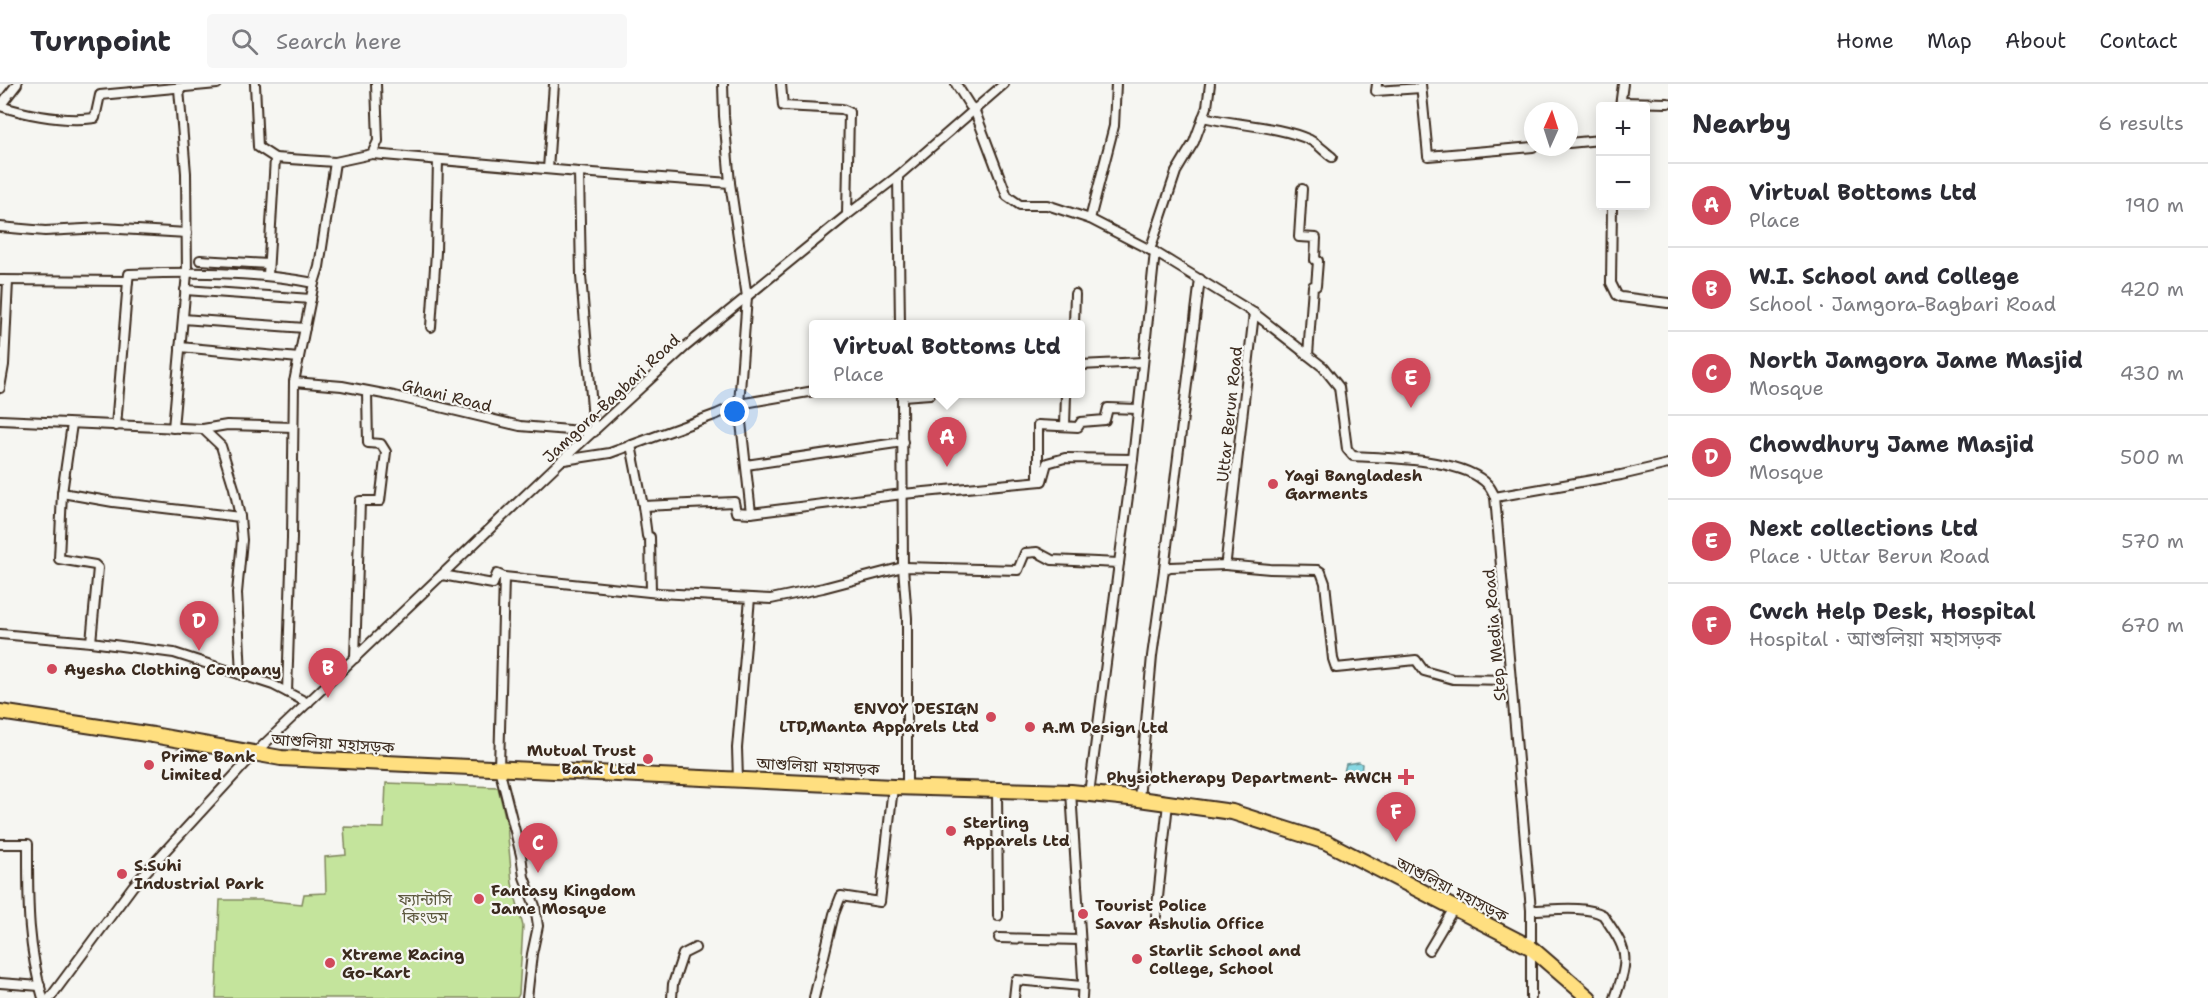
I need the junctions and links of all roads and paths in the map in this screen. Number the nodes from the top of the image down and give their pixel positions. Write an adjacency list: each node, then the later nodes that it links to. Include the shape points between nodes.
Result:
1 (17, 84): 19 (street)
2 (217, 84): 15 (street)
3 (255, 84): 27 (street, via 258,147)
4 (376, 84): 25 (street, via 378,141)
5 (554, 84): 30 (street)
6 (723, 84): 33 (street)
7 (781, 84): 36 (street, via 783,106 849,112)
8 (956, 84): 20 (street)
9 (1004, 84): 20 (street, Jamgora-Bagbari Road)
10 (1116, 84): 37 (street, via 1114,126)
11 (1210, 84): 21 (street)
12 (1377, 84): 14 (street, via 1376,91)
13 (1623, 84): 16 (street)
14 (1421, 86): 24 (street, via 1428,156)
15 (179, 89): 19 (street, via 100,95 95,118 25,114); 39 (street)
16 (1621, 102)
17 (1650, 103): 18 (street)
18 (1668, 103)
19 (0, 106)
20 (974, 109): 32 (street, Jamgora-Bagbari Road); 37 (street, via 1007,196 1020,205 1047,205)
21 (1203, 117): 26 (street, via 1296,136 1311,141); 40 (street, via 1176,172)
22 (1596, 140): 23 (street)
23 (1578, 142)
24 (1524, 148)
25 (372, 154): 28 (street); 29 (street)
26 (1332, 157)
27 (274, 158): 29 (street); 42 (street)
28 (438, 160): 30 (street); 58 (street)
29 (335, 162): 48 (street, via 320,267)
30 (548, 169): 31 (street)
31 (579, 172): 33 (street); 80 (street, via 581,276)
32 (898, 176): 36 (street, Jamgora-Bagbari Road); 56 (street)
33 (730, 183): 51 (street)
34 (1302, 189): 61 (street, via 1299,237 1316,238 1318,261)
35 (1612, 210): 53 (street, via 1614,291 1621,297)
36 (847, 215): 51 (street, Jamgora-Bagbari Road)
37 (1090, 219): 40 (street)
38 (0, 227): 39 (street)
39 (187, 233): 43 (street)
40 (1153, 251): 45 (street); 63 (street)
41 (200, 260): 42 (street)
42 (268, 264): 44 (street)
43 (187, 273): 44 (street); 47 (street, via 129,274); 49 (street)
44 (268, 275): 48 (street)
45 (1200, 279): 54 (street); 97 (street)
46 (4, 281): 47 (street); 66 (street, via 4,365)
47 (128, 281): 75 (street)
48 (314, 283): 52 (street)
49 (185, 290): 52 (street); 55 (street)
50 (1075, 294): 57 (street)
51 (747, 297): 71 (street); 80 (street, Jamgora-Bagbari Road, via 685,347)
52 (311, 299): 59 (street)
53 (1668, 303)
54 (1254, 313): 61 (street); 95 (street, Uttar Berun Road)
55 (183, 320): 59 (street); 60 (street)
56 (900, 320)
57 (1074, 320)
58 (431, 327)
59 (305, 328): 62 (street)
60 (180, 348): 62 (street); 78 (street)
61 (1308, 355): 90 (street, via 1339,387 1347,449 1353,456 1450,465 1487,483)
62 (299, 358): 65 (street)
63 (1143, 362): 64 (street); 72 (street)
64 (1085, 365)
65 (294, 382): 67 (street, Ghani Road); 77 (street)
66 (0, 387)
67 (367, 392): 80 (street, Ghani Road, via 520,426); 104 (street, via 368,443 381,444 386,452 380,501 360,501)
68 (809, 392): 71 (street)
69 (902, 398): 81 (street)
70 (1066, 398): 76 (street)
71 (739, 404): 82 (street); 86 (street)
72 (1138, 409): 76 (street, via 1108,408 1106,420); 83 (street)
73 (0, 420): 74 (street)
74 (72, 424): 75 (street); 88 (street)
75 (116, 426): 78 (street)
76 (1065, 426): 87 (street, via 1038,425)
77 (294, 427): 79 (street, via 227,425); 107 (street)
78 (172, 428): 79 (street)
79 (203, 429): 93 (street, via 221,446)
80 (594, 432): 84 (street, Jamgora-Bagbari Road)
81 (903, 442): 86 (street); 89 (street)
82 (631, 445): 84 (street, via 610,453); 91 (street)
83 (1133, 459): 87 (street, via 1065,458 1047,463 1042,481); 94 (street)
84 (562, 460): 98 (street, Jamgora-Bagbari Road)
85 (1668, 464): 90 (street)
86 (746, 465): 92 (street)
87 (1038, 481): 89 (street)
88 (62, 493): 93 (street); 103 (street, via 59,559 98,568)
89 (903, 494): 92 (street); 96 (street)
90 (1495, 497): 106 (street, Step Media Road)
91 (643, 506): 92 (street, via 734,502 736,512); 100 (street, via 650,537)
92 (751, 513)
93 (240, 516): 105 (street, via 237,593)
94 (1119, 563): 96 (street, via 1052,560 1037,552 1024,553 1018,570); 116 (street)
95 (1225, 565): 97 (street); 106 (street, via 1321,572 1336,668 1416,660 1424,671 1453,679)
96 (903, 567): 101 (street, via 781,597); 113 (street, via 907,618)
97 (1164, 570): 117 (street)
98 (442, 575): 99 (street, via 493,584 497,574); 104 (street, Jamgora-Bagbari Road)
99 (504, 577): 100 (street); 111 (street)
100 (651, 592): 101 (street)
101 (750, 598): 112 (street, via 737,748)
102 (0, 634): 103 (street)
103 (91, 642): 105 (street, via 174,653)
104 (355, 658): 108 (street, Jamgora-Bagbari Road)
105 (241, 675): 107 (street)
106 (1511, 680): 121 (street, Step Media Road)
107 (287, 692): 108 (street)
108 (308, 703): 110 (street, Jamgora-Bagbari Road)
109 (0, 712): 110 (highway, আশুলিয়া মহাসড়ক)
110 (255, 753): 111 (highway, আশুলিয়া মহাসড়ক, via 281,758); 133 (street, Jamgora-Bagbari Road, via 133,886)
111 (499, 768): 112 (highway, আশুলিয়া মহাসড়ক); 134 (street, via 538,926)
112 (738, 779): 113 (highway, আশুলিয়া মহাসড়ক)
113 (900, 787): 114 (highway, আশুলিয়া মহাসড়ক); 136 (street, via 880,902 841,896)
114 (997, 789): 115 (highway, আশুলিয়া মহাসড়ক); 122 (street)
115 (1071, 792): 116 (highway, আশুলিয়া মহাসড়ক); 125 (street)
116 (1089, 794): 117 (highway, আশুলিয়া মহাসড়ক)
117 (1138, 799): 118 (highway, আশুলিয়া মহাসড়ক)
118 (1168, 803): 120 (highway, আশুলিয়া মহাসড়ক, via 1232,812 1326,842); 123 (street)
119 (0, 844): 130 (street, via 28,844 32,955)
120 (1454, 908): 126 (highway, আশুলিয়া মহাসড়ক); 128 (street)
121 (1531, 910): 126 (street, Step Media Road); 141 (street, via 1586,910 1603,915 1625,951 1624,971)
122 (998, 916)
123 (1156, 916)
124 (999, 938): 125 (street)
125 (1080, 940): 131 (street)
126 (1530, 947): 139 (street, Step Media Road); 140 (highway, আশুলিয়া মহাসড়ক)
127 (695, 948): 135 (street, via 683,954)
128 (1430, 950)
129 (0, 983): 130 (street)
130 (40, 986): 132 (street)
131 (1082, 986): 137 (street, via 1016,980); 138 (street)
132 (44, 998)
133 (50, 998)
134 (527, 998)
135 (672, 998)
136 (814, 998)
137 (1014, 998)
138 (1082, 998)
139 (1531, 998)
140 (1589, 998)
141 (1615, 998)

